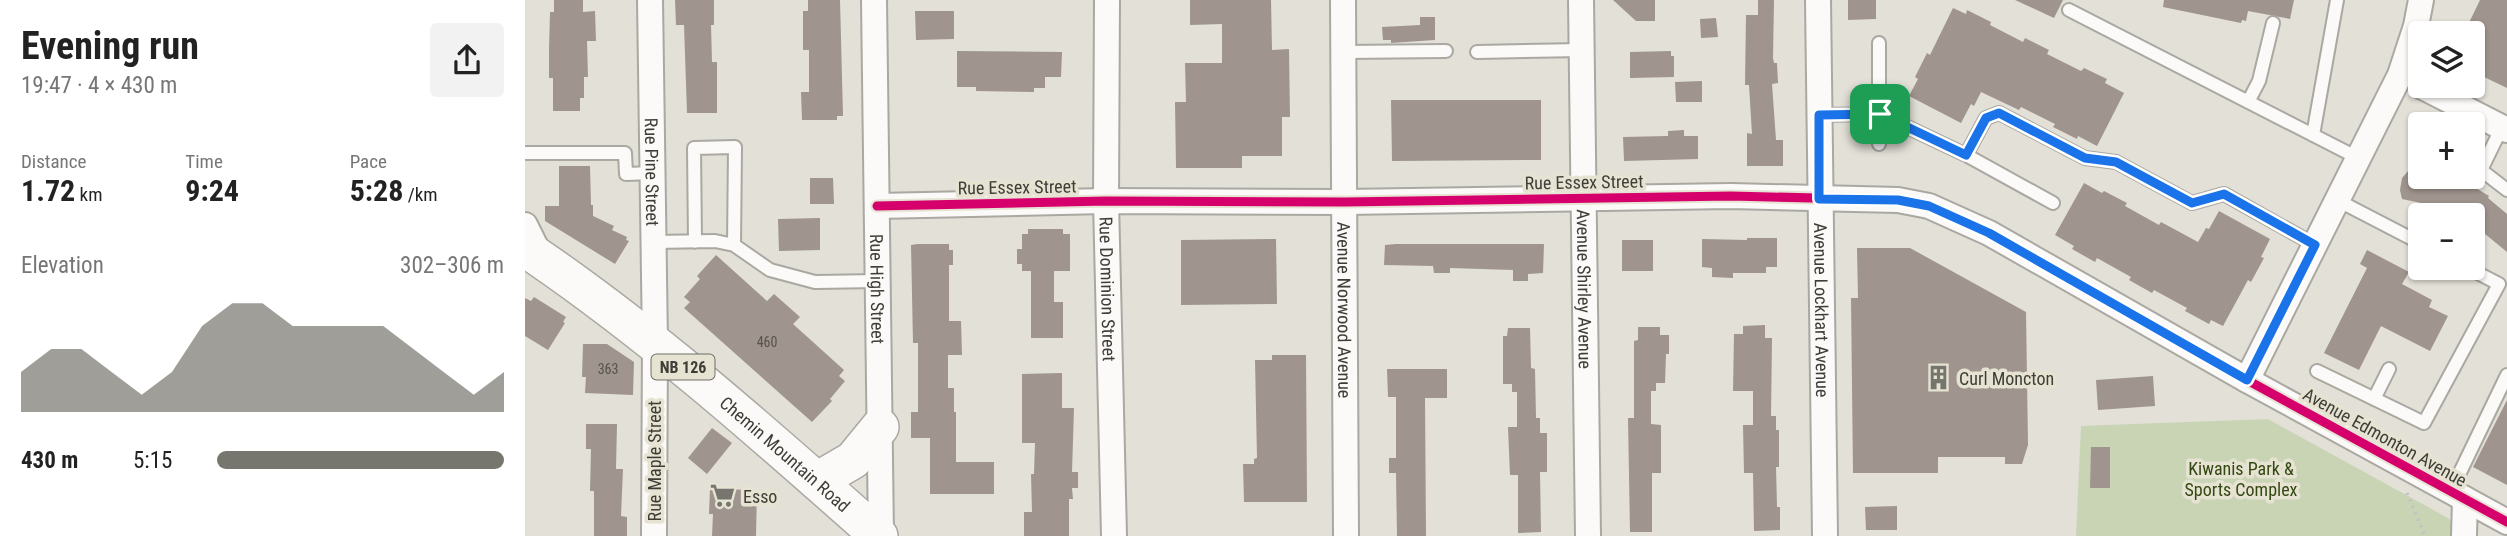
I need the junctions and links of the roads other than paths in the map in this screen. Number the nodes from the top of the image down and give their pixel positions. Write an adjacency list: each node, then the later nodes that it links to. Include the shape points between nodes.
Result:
1 (650, 0): 29 (street, Rue Pine Street)
2 (874, 0): 38 (street, Rue High Street)
3 (1107, 0): 34 (street, Rue Dominion Street)
4 (1343, 0): 15 (street, Avenue Norwood Avenue)
5 (1581, 0): 13 (street, Avenue Shirley Avenue)
6 (1818, 0): 21 (street, Avenue Lockhart Avenue)
7 (2337, 0): 23 (lane)
8 (2421, 0): 10 (street)
9 (2069, 10): 19 (lane)
10 (2417, 21)
11 (2273, 23): 19 (lane, via 2259,81)
12 (1879, 43): 20 (lane)
13 (1582, 50): 16 (lane); 32 (street, Avenue Shirley Avenue)
14 (1446, 51): 15 (lane)
15 (1344, 52): 36 (street, Avenue Norwood Avenue)
16 (1477, 52)
17 (2408, 90): 28 (street)
18 (2445, 98): 22 (street)
19 (2248, 102): 23 (lane)
20 (1880, 114): 21 (lane); 24 (lane); 26 (lane)
21 (1819, 115): 33 (street, Avenue Lockhart Avenue)
22 (2504, 128): 27 (lane)
23 (2313, 135): 28 (lane)
24 (1879, 144)
25 (525, 153): 29 (lane, via 625,153 626,174)
26 (1966, 155): 37 (lane); 44 (lane, via 1986,118 1999,113 2085,158 2116,162 2192,203 2224,194)
27 (2485, 156)
28 (2358, 158): 35 (street)
29 (653, 173): 41 (street, Rue Pine Street)
30 (2485, 174): 31 (lane)
31 (2507, 190)
32 (1583, 197): 33 (street, Rue Essex Street); 36 (street, Rue Essex Street); 62 (street, Avenue Shirley Avenue)
33 (1819, 199): 52 (street, Rue Essex Street, via 1898,200 1929,206 1989,233); 63 (street, Avenue Lockhart Avenue)
34 (1105, 201): 36 (street, Rue Essex Street); 38 (street, Rue Essex Street); 60 (street, Rue Dominion Street)
35 (2337, 201): 40 (lane); 44 (street)
36 (1345, 202): 61 (street, Avenue Norwood Avenue)
37 (2053, 203)
38 (877, 206): 47 (street, Rue High Street)
39 (525, 225): 45 (street)
40 (2408, 237)
41 (653, 242): 42 (lane); 48 (street, Rue Pine Street)
42 (695, 242): 43 (lane); 43 (lane, via 694,148 734,147)
43 (734, 245): 47 (lane, via 770,270 815,282)
44 (2315, 245): 52 (street)
45 (534, 254): 48 (main road, Chemin Mountain Road / NB 126)
46 (2485, 277): 53 (lane, via 2499,284 2424,423)
47 (878, 281): 54 (street, Rue High Street)
48 (655, 344): 55 (main road, Chemin Mountain Road / NB 126); 58 (street, Rue Maple Street)
49 (2389, 369): 53 (lane)
50 (2317, 371): 53 (lane)
51 (2507, 375): 56 (lane)
52 (2247, 380): 56 (street, Avenue Edmonton Avenue)
53 (2374, 399)
54 (880, 426): 55 (main road, via 853,460); 59 (street, Rue High Street)
55 (817, 481): 59 (main road, Chemin Mountain Road / NB 126)
56 (2458, 495): 57 (street, Avenue Edmonton Avenue); 64 (street)
57 (2507, 522)
58 (654, 536)
59 (880, 536)
60 (1114, 536)
61 (1346, 536)
62 (1587, 536)
63 (1825, 536)
64 (2464, 536)

